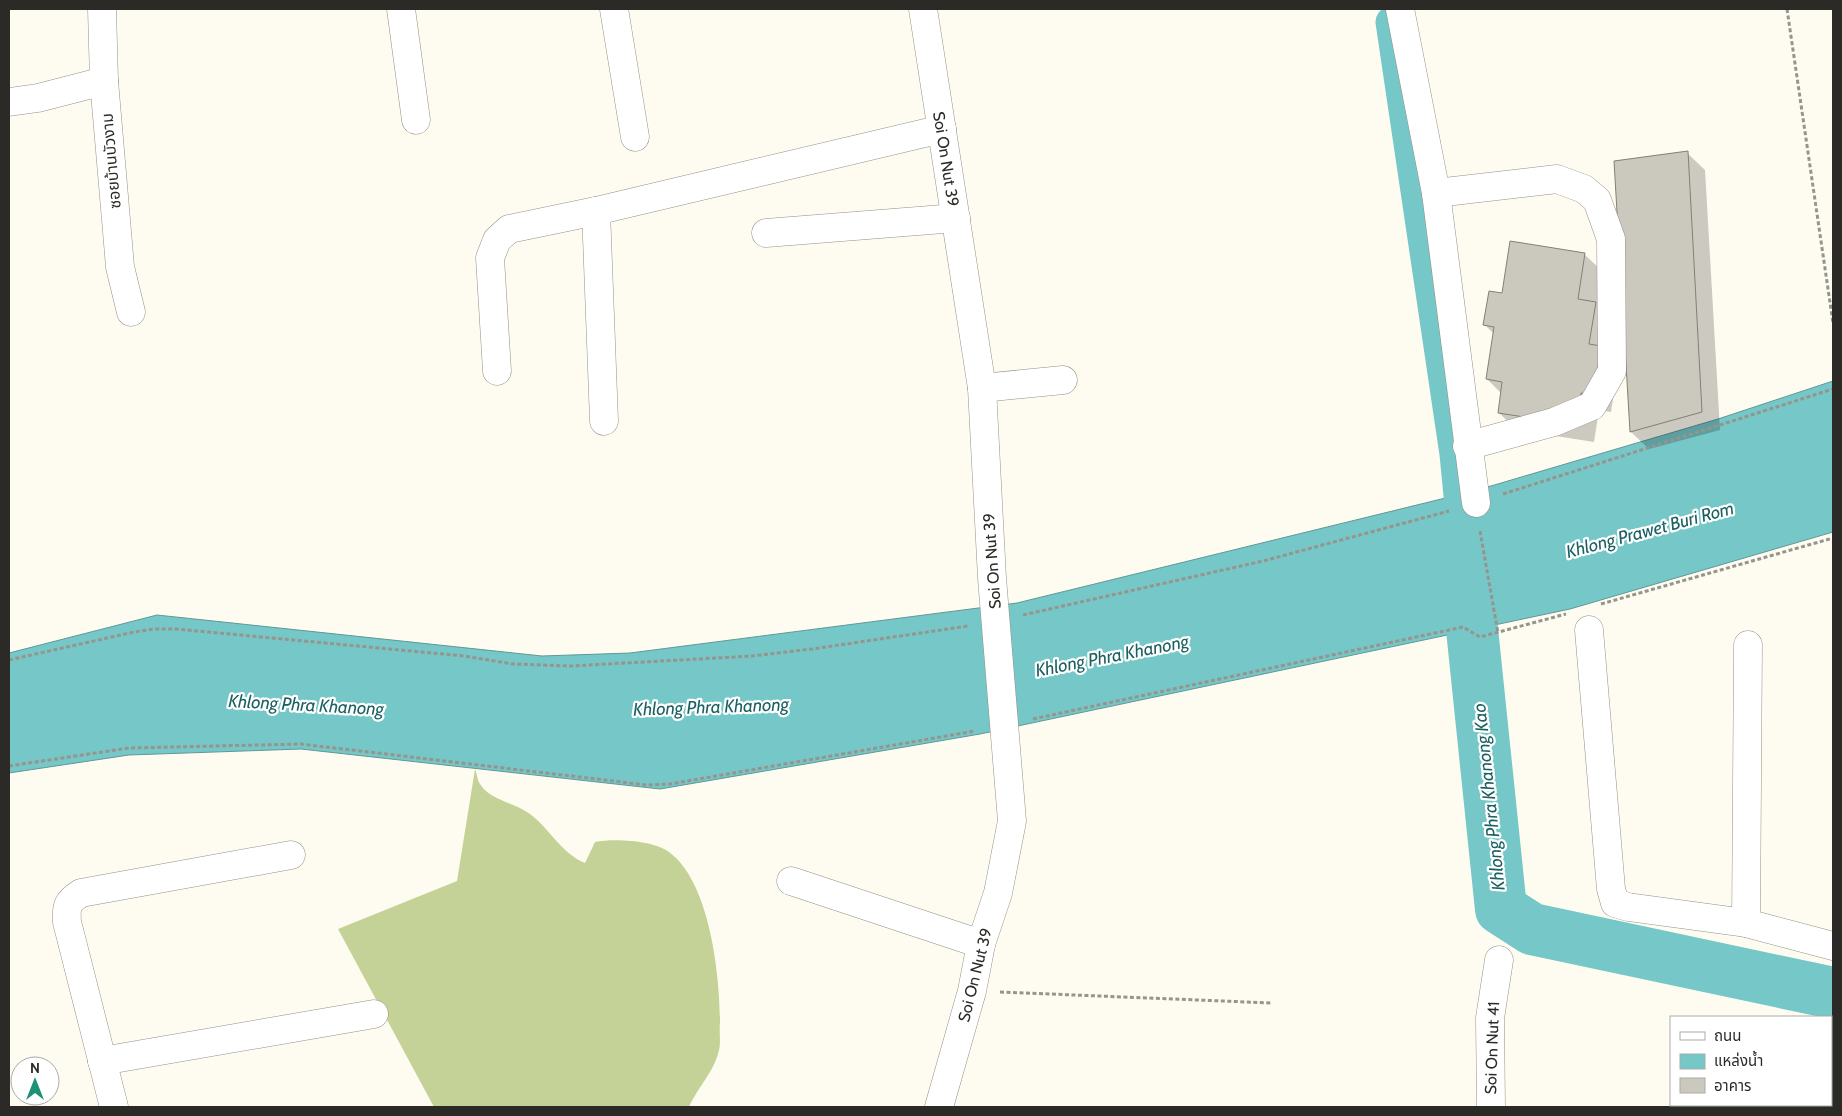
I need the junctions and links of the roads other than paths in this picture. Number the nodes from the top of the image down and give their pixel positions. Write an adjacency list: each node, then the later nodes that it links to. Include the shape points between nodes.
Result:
1 (102, 9): 7 (street, ซอยบ้านบัวงาม)
2 (401, 9): 3 (street); 9 (street)
3 (406, 9)
4 (614, 9): 11 (street)
5 (923, 9): 10 (street, Soi On Nut 39)
6 (1400, 9): 12 (street)
7 (104, 81): 8 (street); 16 (street, ซอยบ้านบัวงาม, via 120,267)
8 (9, 102)
9 (416, 120)
10 (942, 129): 13 (street); 14 (street, Soi On Nut 39)
11 (635, 137)
12 (1436, 193): 21 (street); 21 (street, via 1558,179 1584,189 1597,200 1611,239 1612,371 1592,406 1554,422)
13 (596, 211): 17 (street, via 529,223 509,229 497,240 490,258); 20 (street)
14 (956, 218): 15 (street); 19 (street, Soi On Nut 39)
15 (766, 233)
16 (131, 312)
17 (497, 371)
18 (1063, 380): 19 (street)
19 (982, 388): 28 (street, Soi On Nut 39, via 992,578 1012,822 998,894)
20 (604, 421)
21 (1467, 446): 22 (street)
22 (1477, 508)
23 (1586, 616): 27 (street, via 1611,889 1616,903)
24 (1748, 646): 27 (street)
25 (291, 855): 32 (street, via 81,894 72,899 66,909 67,922)
26 (791, 881): 28 (street)
27 (1746, 923): 29 (street)
28 (981, 944): 34 (street, Soi On Nut 39, via 972,991)
29 (1833, 946)
30 (1499, 960): 35 (street, Soi On Nut 41, via 1490,1018)
31 (374, 1014): 32 (street)
32 (102, 1061): 33 (street)
33 (114, 1107)
34 (939, 1107)
35 (1491, 1107)

